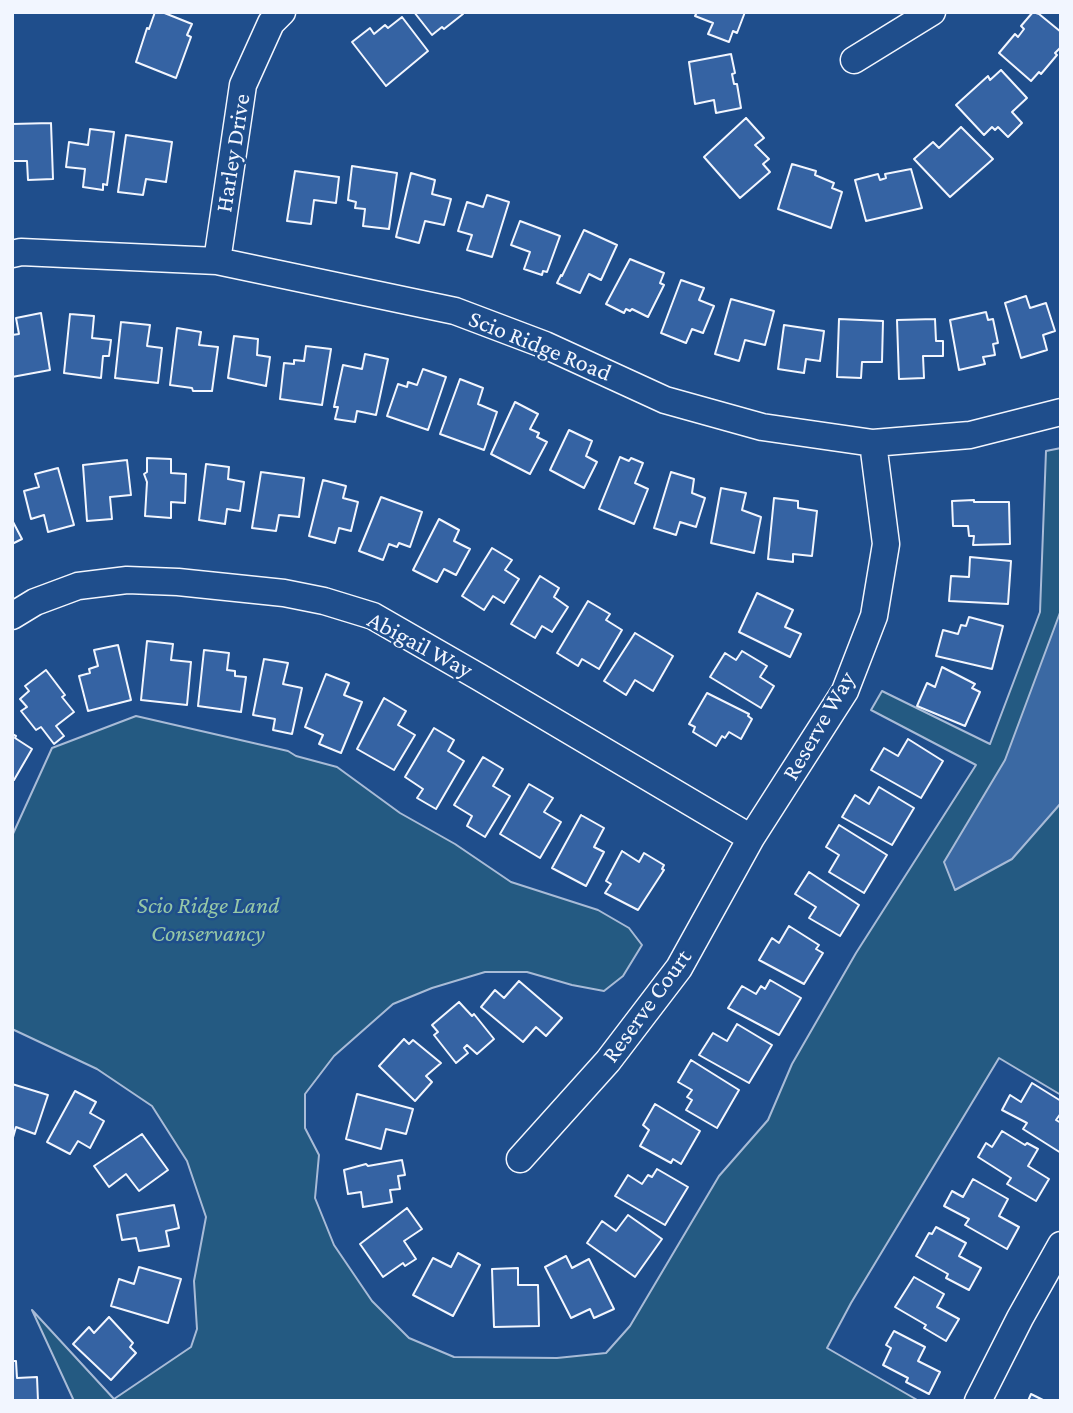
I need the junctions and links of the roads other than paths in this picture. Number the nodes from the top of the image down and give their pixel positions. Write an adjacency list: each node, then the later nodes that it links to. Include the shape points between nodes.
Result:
1 (282, 12): 5 (street, Harley Drive, via 271,23 243,85)
2 (932, 12): 3 (street)
3 (854, 60)
4 (12, 254): 5 (street, Scio Ridge Road)
5 (217, 261): 7 (street, Scio Ridge Road, via 455,311 545,345 665,400 762,427)
6 (1061, 412): 7 (street, Scio Ridge Road, via 970,435)
7 (873, 443): 9 (street, Reserve Way, via 886,544 874,616 845,691)
8 (12, 616): 9 (street, Abigail Way, via 78,586 127,580 284,593 324,601 373,616)
9 (751, 838): 10 (street, Reserve Court, via 679,968 608,1061)
10 (520, 1159)
11 (1061, 1245): 12 (street)
12 (978, 1401)

